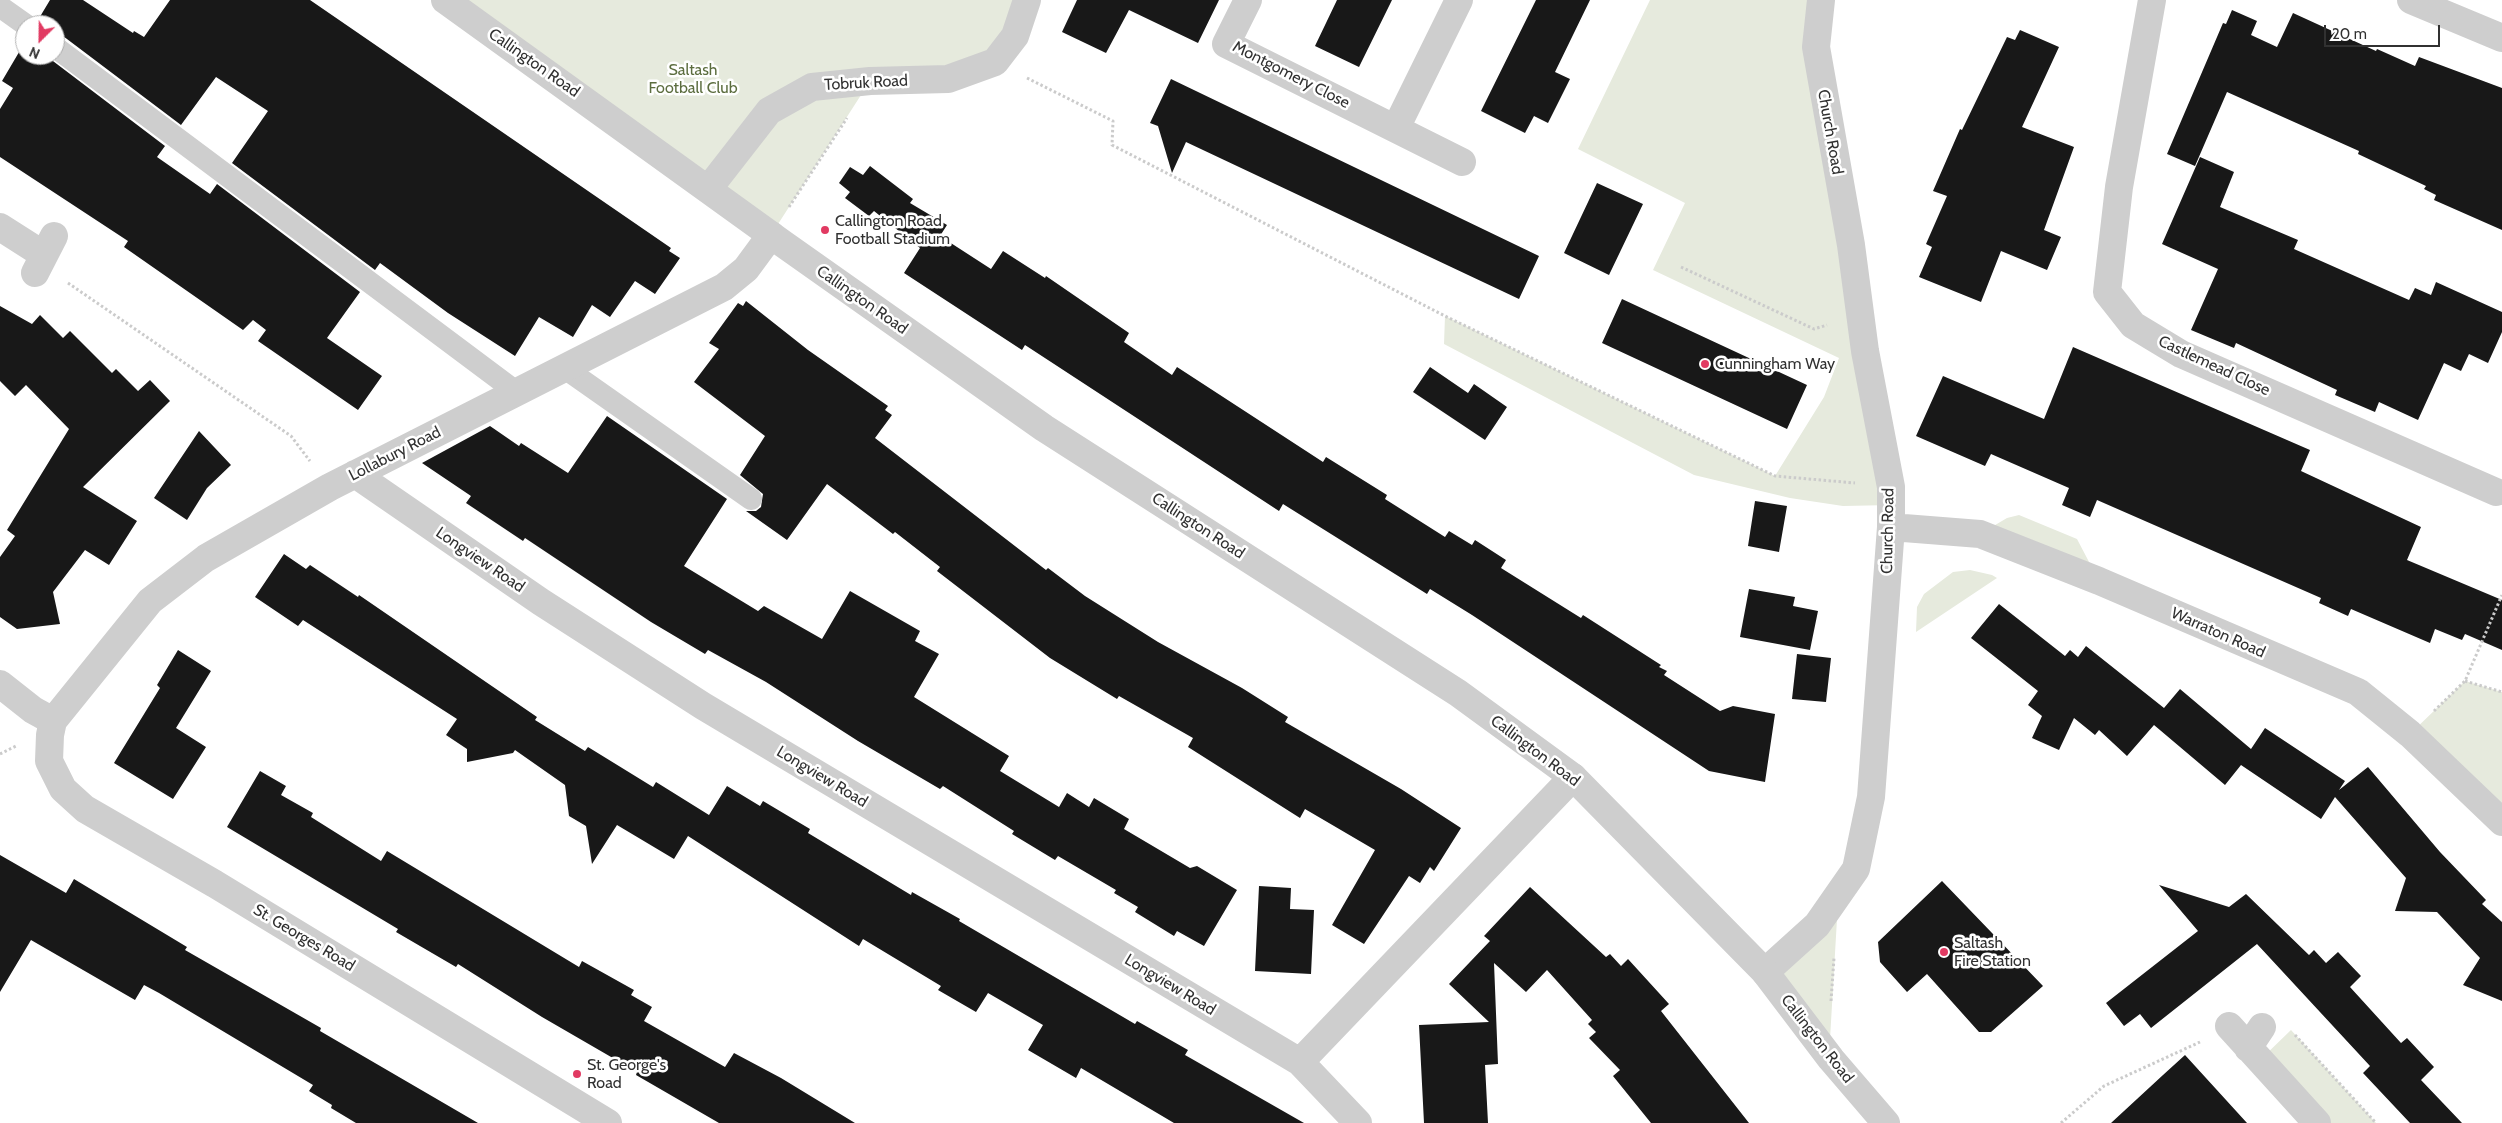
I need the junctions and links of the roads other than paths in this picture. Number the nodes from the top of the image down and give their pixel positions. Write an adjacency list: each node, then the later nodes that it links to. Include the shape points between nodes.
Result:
1 (445, 0): 14 (street, Callington Road)
2 (1027, 0): 14 (street, Tobruk Road, via 1015,36 995,62 948,79 812,86 769,111)
3 (1248, 0): 12 (street, Montgomery Close, via 1226,44)
4 (1459, 0): 12 (street)
5 (1821, 0): 23 (street, Church Road, via 1816,48 1890,487)
6 (2152, 0): 21 (street, Castlemead Close, via 2120,187 2107,292 2133,325 2181,354)
7 (2411, 0): 10 (street)
8 (2, 8): 9 (lane)
9 (15, 17)
10 (2500, 29)
11 (65, 54): 19 (lane)
12 (1396, 128): 13 (street, Montgomery Close)
13 (1462, 162)
14 (709, 188): 16 (street, Callington Road)
15 (0, 227): 17 (street)
16 (771, 235): 18 (street, Lollabury Road, via 746,269 724,287); 26 (street, Callington Road, via 1044,428 1458,694)
17 (43, 257)
18 (566, 370): 19 (street, Lollabury Road); 22 (lane)
19 (515, 392): 20 (street, Lollabury Road)
20 (355, 474): 25 (street, Lollabury Road, via 206,558 150,601); 30 (street, Longview Road, via 541,602 703,706)
21 (2496, 492)
22 (751, 499)
23 (1891, 527): 27 (street, Warraton Road, via 1980,534 2099,581 2358,692 2410,734); 28 (street, Church Road, via 1870,796 1856,870 1817,925)
24 (0, 684): 25 (street, via 33,710)
25 (54, 721): 31 (street, St. Georges Road, via 49,761 63,789 85,809 215,884)
26 (1572, 777): 28 (street, Callington Road); 30 (street)
27 (2502, 822)
28 (1765, 972): 33 (street, Callington Road, via 1831,1059)
29 (2229, 1026): 34 (street, via 2255,1037)
30 (1300, 1062): 32 (street, Longview Road)
31 (608, 1123)
32 (1358, 1123)
33 (1886, 1123)
34 (2317, 1123)

